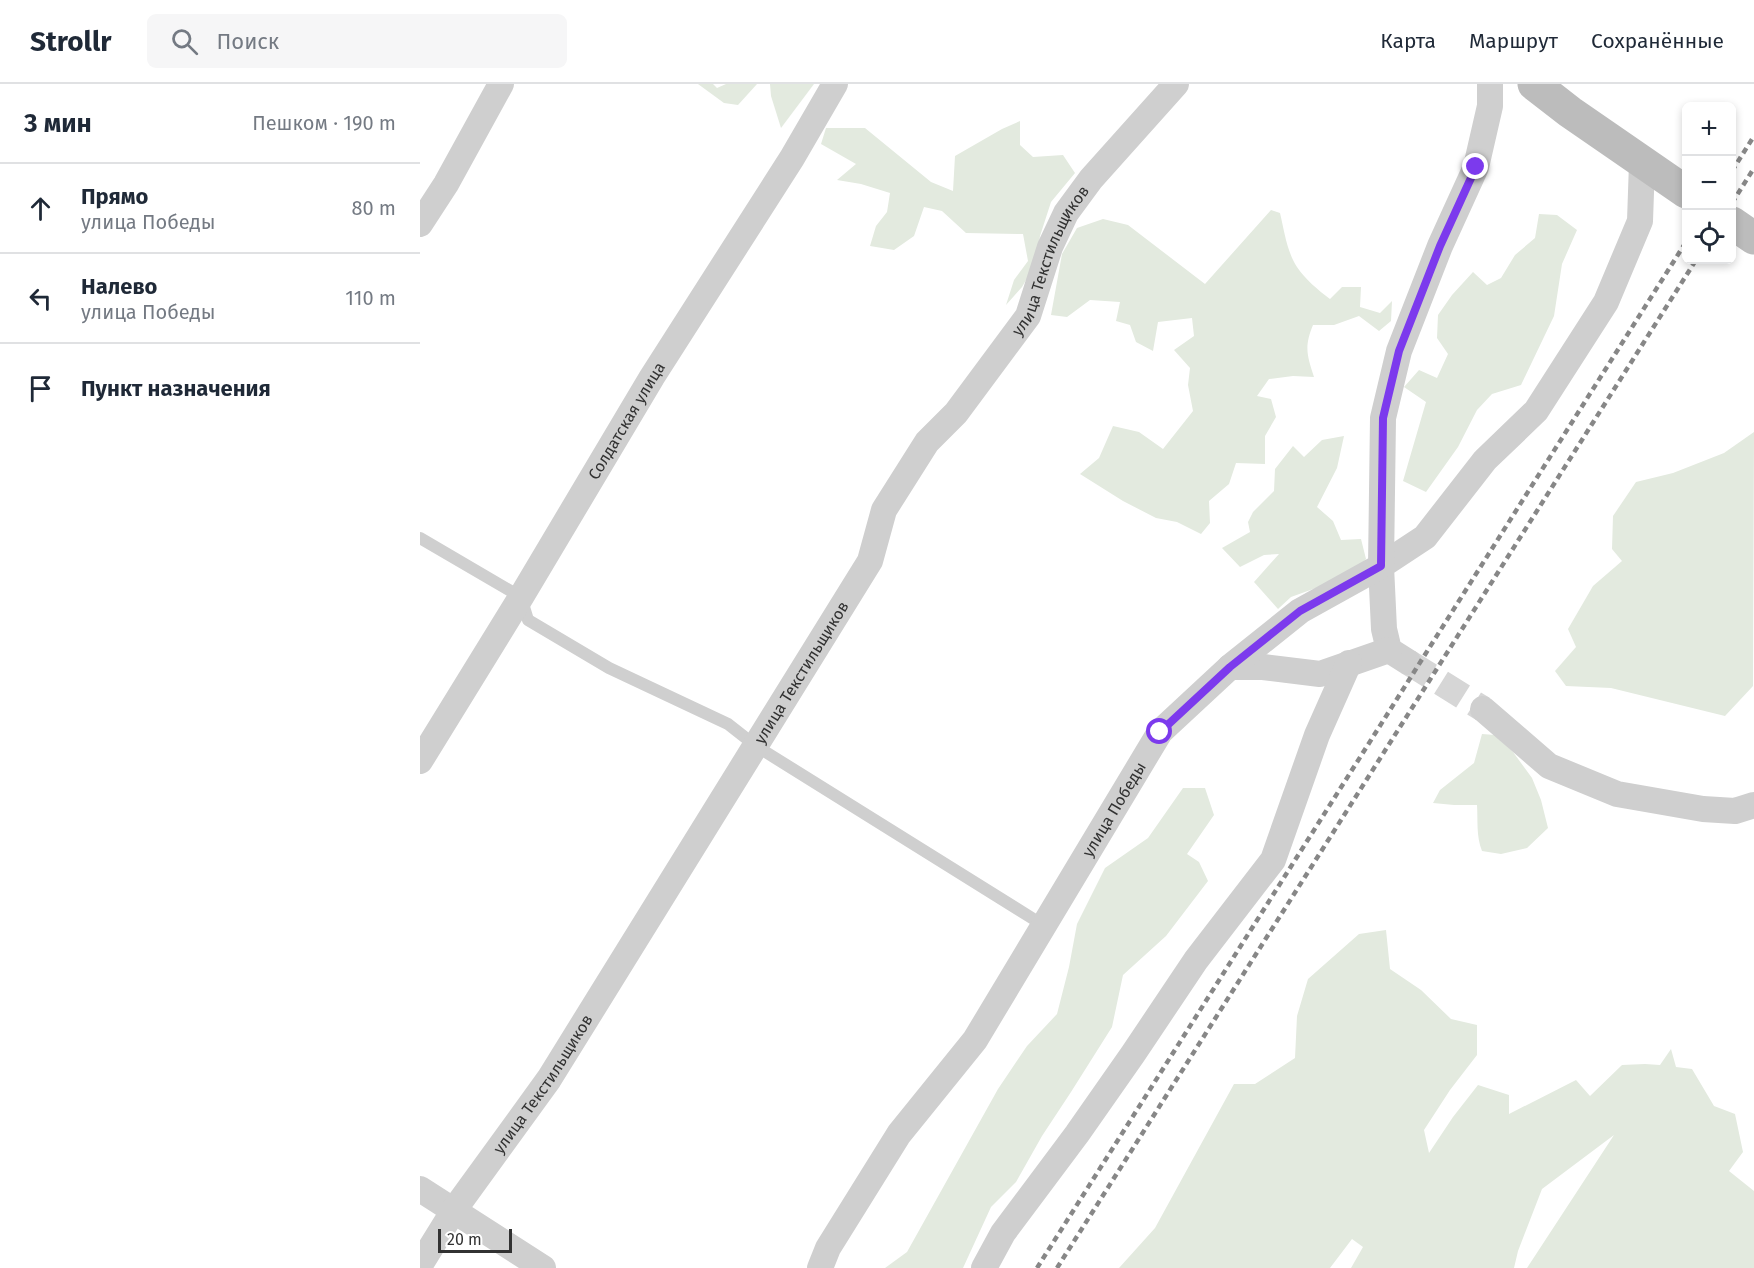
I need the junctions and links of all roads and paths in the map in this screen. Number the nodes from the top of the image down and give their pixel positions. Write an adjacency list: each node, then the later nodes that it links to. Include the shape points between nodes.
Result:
1 (501, 84): 8 (street)
2 (835, 84): 13 (street, Солдатская улица, via 652,376)
3 (1176, 84): 17 (street, улица Текстильщиков, via 1091,179 1066,213 1050,247 1028,316 956,413 927,442 884,510 870,561)
4 (1490, 84): 12 (street, via 1490,106 1476,167 1399,351 1383,418)
5 (1534, 84): 6 (street)
6 (1642, 163): 7 (street); 12 (street, улица Победы, via 1640,221 1606,302 1536,411 1485,460 1425,537)
7 (1682, 189)
8 (420, 224)
9 (1736, 226): 10 (street)
10 (1754, 238)
11 (420, 538): 13 (lane)
12 (1381, 566): 14 (street, via 1384,629 1399,656); 15 (street, улица Победы, via 1300,611)
13 (521, 597): 17 (lane, via 528,620 609,668 728,724); 18 (street, Солдатская улица)
14 (1349, 663): 15 (street, via 1320,674); 26 (street, via 1317,735 1273,860 1196,960 1077,1134 1003,1233)
15 (1230, 667): 20 (street, улица Победы, via 1160,732)
16 (1483, 709): 19 (street, via 1549,766 1617,794 1703,809 1735,811)
17 (756, 746): 20 (lane); 22 (street, улица Текстильщиков, via 549,1079)
18 (420, 761)
19 (1754, 805)
20 (1043, 925): 25 (street, улица Победы, via 975,1040 899,1134 828,1248)
21 (420, 1189): 22 (street)
22 (454, 1210): 23 (street, улица Текстильщиков); 24 (street)
23 (420, 1265)
24 (543, 1268)
25 (820, 1268)
26 (984, 1268)

